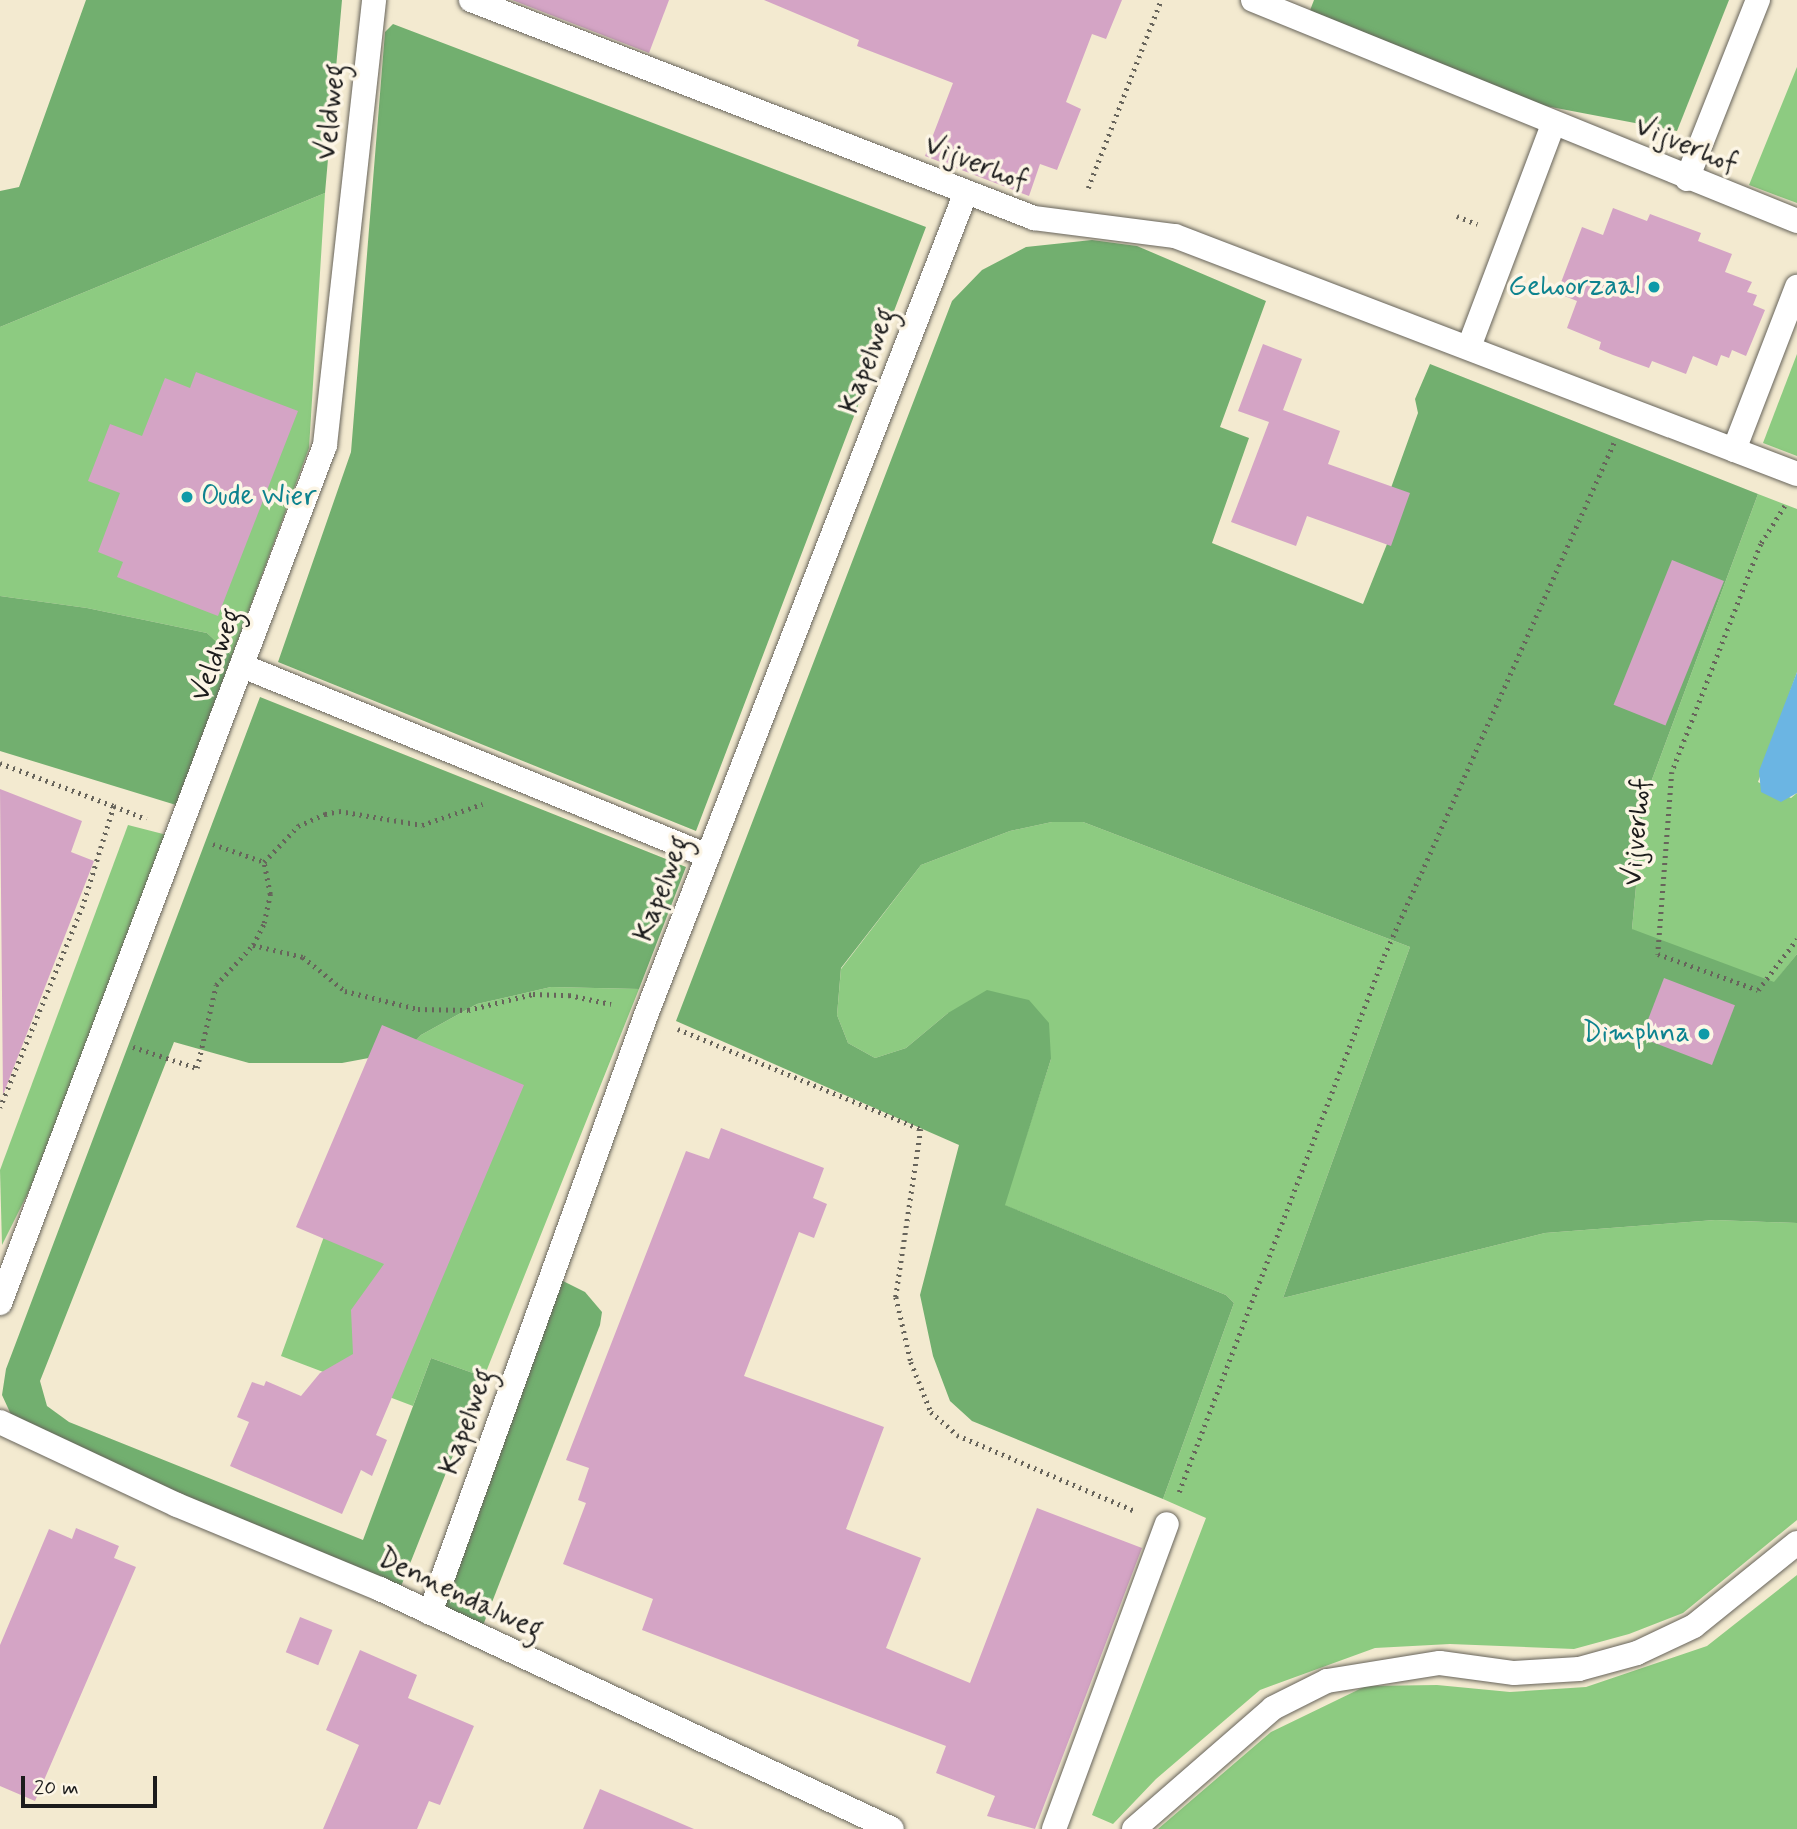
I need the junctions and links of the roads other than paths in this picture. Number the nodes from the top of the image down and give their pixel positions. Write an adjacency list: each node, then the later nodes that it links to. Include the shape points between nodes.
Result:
1 (374, 0): 13 (lane, Veldweg, via 325,446)
2 (471, 0): 7 (lane, Vijverhof)
3 (1253, 0): 5 (lane, Vijverhof)
4 (1758, 0): 6 (lane)
5 (1553, 125): 6 (lane, Vijverhof); 10 (lane)
6 (1687, 179): 8 (lane, Vijverhof)
7 (966, 192): 10 (lane, Vijverhof, via 1034,218 1175,236); 14 (lane, Kapelweg)
8 (1797, 220)
9 (1797, 287): 11 (lane)
10 (1469, 347): 11 (lane, Vijverhof)
11 (1734, 450): 12 (lane, Vijverhof)
12 (1797, 474)
13 (244, 667): 14 (lane); 15 (lane, Veldweg)
14 (708, 856): 19 (lane, Kapelweg)
15 (0, 1303)
16 (0, 1422): 19 (lane, Dennendalweg, via 177,1505)
17 (1167, 1524): 21 (lane)
18 (1797, 1543): 22 (lane, via 1694,1626 1637,1653 1579,1669 1514,1674 1440,1663 1327,1681 1273,1708)
19 (430, 1613): 20 (lane, Dennendalweg)
20 (892, 1829)
21 (1054, 1829)
22 (1134, 1829)

